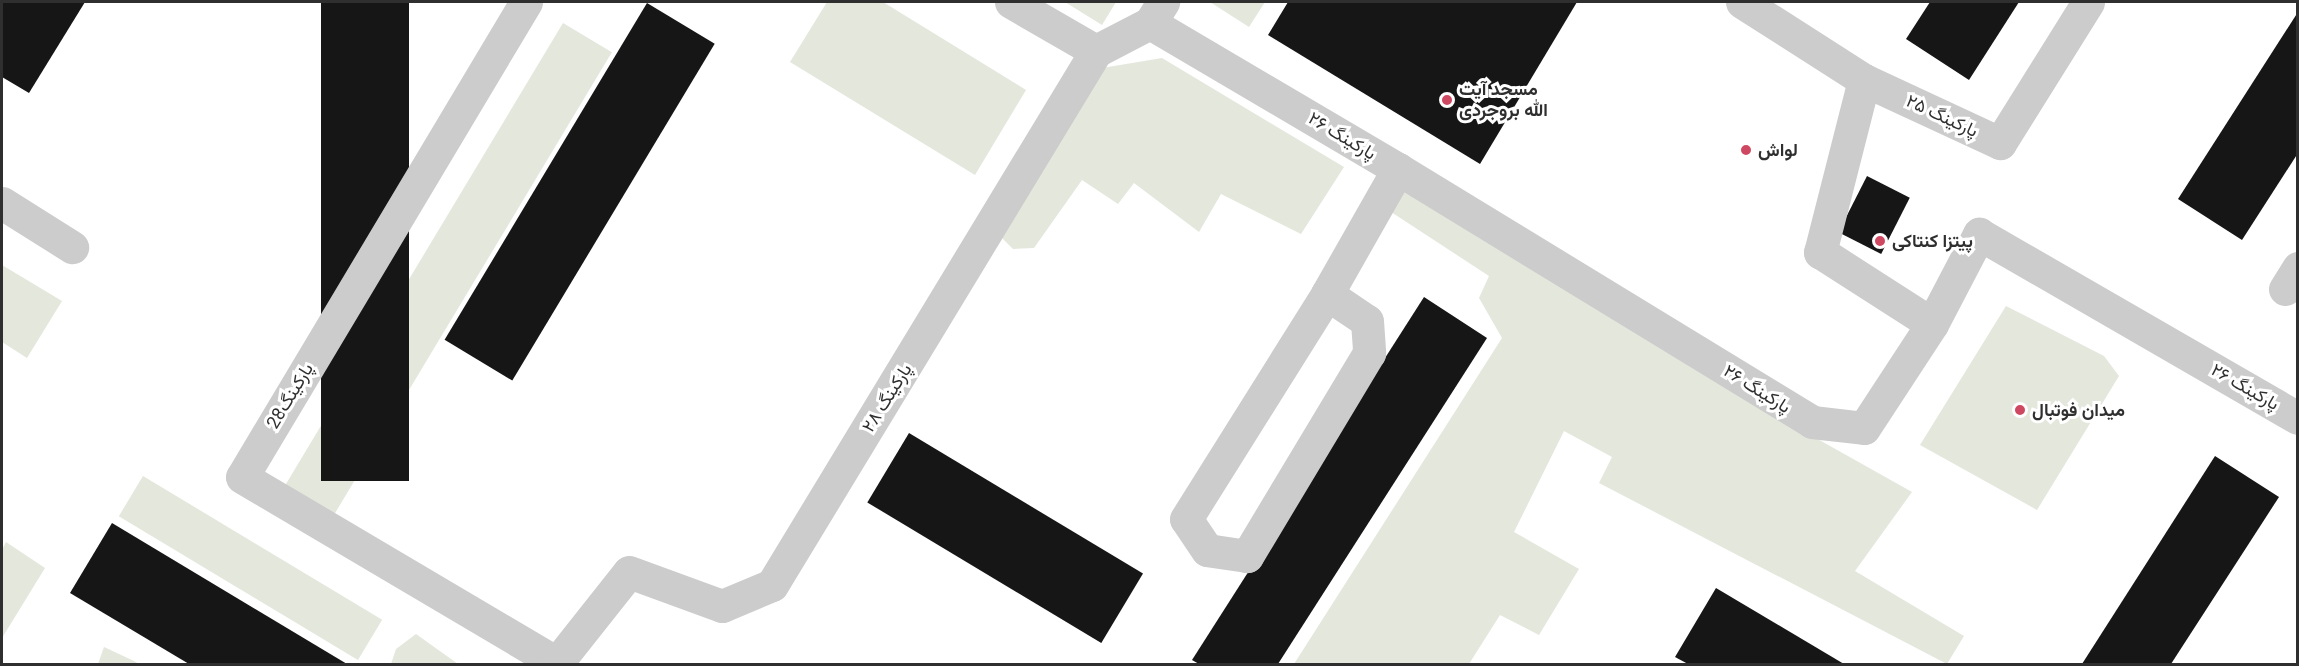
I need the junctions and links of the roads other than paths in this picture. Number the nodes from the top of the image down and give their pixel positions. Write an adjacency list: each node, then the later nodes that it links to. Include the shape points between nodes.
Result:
1 (525, 2): 14 (street, پارکینگ28, via 242,477)
2 (1011, 2): 6 (street)
3 (1742, 2): 7 (street, پارکینگ ۲۵)
4 (2088, 2): 7 (street, پارکینگ ۲۵, via 2000,143)
5 (1157, 12): 6 (street); 8 (street, پارکینگ ۲۶)
6 (1096, 51): 14 (street, پارکینگ ۲۸, via 772,585 722,606 629,572)
7 (1864, 80): 12 (street, via 1820,252)
8 (1398, 169): 11 (street); 12 (street, پارکینگ ۲۶, via 1812,422 1864,428)
9 (2, 203): 10 (street)
10 (72, 247)
11 (1327, 294): 11 (street, via 1186,519 1207,550 1247,556 1369,353 1367,321)
12 (1932, 324): 13 (street, پارکینگ ۲۶, via 1979,234)
13 (2298, 418)
14 (557, 664)

